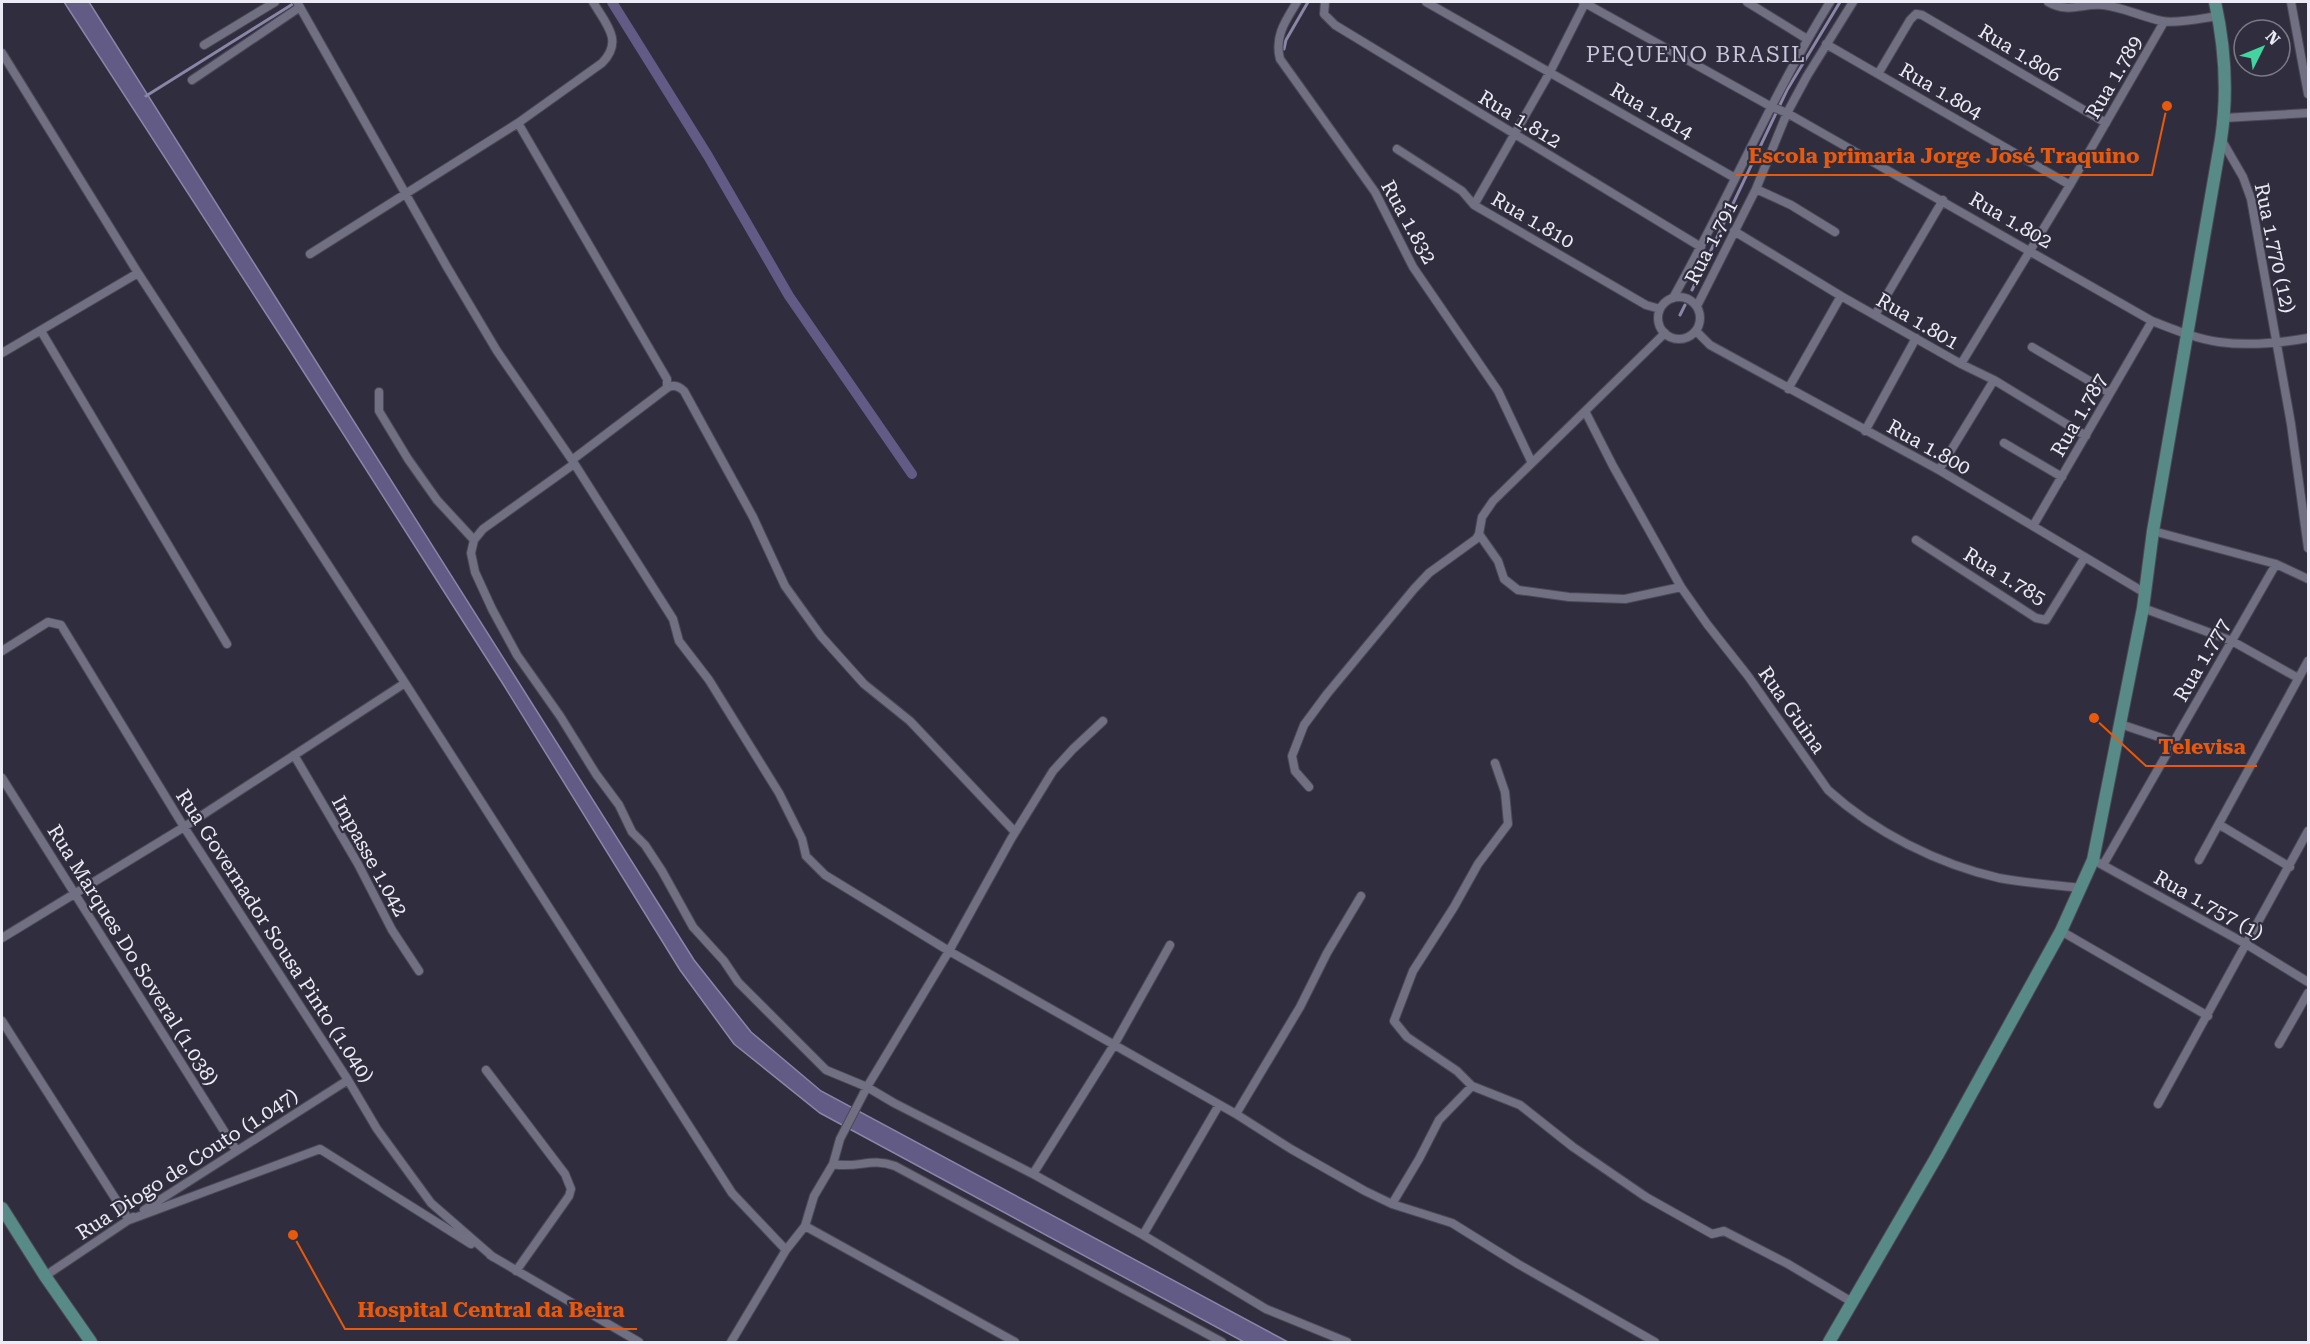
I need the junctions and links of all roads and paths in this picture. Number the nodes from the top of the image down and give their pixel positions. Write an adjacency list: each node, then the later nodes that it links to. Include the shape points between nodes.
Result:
1 (275, 2): 18 (street)
2 (593, 2): 28 (street, via 614,44 611,54)
3 (1297, 2): 70 (street, Rua 1.832, via 1281,29 1276,46 1280,59 1375,192 1413,267 1498,391)
4 (1325, 2): 30 (street, Rua 1.812, via 1324,14 1335,25)
5 (1426, 2): 20 (street, Rua 1.814)
6 (1584, 2): 20 (street); 24 (street, Rua 1.802)
7 (1747, 2): 16 (street)
8 (1830, 2): 16 (street)
9 (1852, 2): 17 (street, Rua 1.791)
10 (2048, 2): 15 (street, via 2072,9 2097,4 2111,6)
11 (2215, 2): 14 (street)
12 (2291, 2): 23 (street)
13 (298, 4): 22 (street); 36 (street)
14 (2218, 16): 15 (street); 27 (street, via 2225,67)
15 (2164, 22): 29 (street, Rua 1.789)
16 (1807, 39): 24 (street)
17 (1826, 44): 21 (street, Rua 1.804); 25 (street, Rua 1.791)
18 (204, 45)
19 (2, 53): 44 (street)
20 (1550, 72): 30 (street); 33 (street, Rua 1.814)
21 (1878, 74): 29 (street, Rua 1.806, via 1910,20 1916,14 1922,15); 34 (street, Rua 1.804)
22 (192, 80)
23 (2308, 94)
24 (1770, 106): 25 (street, Rua 1.802); 33 (street)
25 (1787, 113): 35 (street, Rua 1.791); 37 (street, Rua 1.802)
26 (2308, 113): 27 (street)
27 (2224, 118): 31 (street)
28 (518, 123): 36 (street); 62 (street, via 667,379)
29 (2106, 123): 34 (street, Rua 1.789)
30 (1514, 135): 38 (street); 41 (street, Rua 1.812)
31 (2221, 139): 54 (street); 57 (street, Rua 1.770 (12), via 2243,177 2250,199)
32 (1396, 149): 38 (street, Rua 1.810, via 1462,191)
33 (1735, 178): 41 (street)
34 (2070, 184): 42 (street, Rua 1.789)
35 (1756, 189): 39 (street, Rua 1.791); 40 (street)
36 (405, 193): 43 (street); 71 (street, via 497,351)
37 (1942, 200): 42 (street, Rua 1.802); 49 (street)
38 (1474, 205): 48 (street, Rua 1.810)
39 (1734, 231): 45 (street, Rua 1.801); 47 (street, Rua 1.791)
40 (1835, 232)
41 (1701, 247): 46 (street)
42 (2030, 250): 50 (street, Rua 1.802); 60 (street, Rua 1.789)
43 (310, 254)
44 (138, 273): 51 (street); 91 (street)
45 (1841, 296): 49 (street, Rua 1.801); 63 (street)
46 (1673, 298): 47 (street, via 1682,297); 48 (street)
47 (1697, 306): 52 (street, via 1700,323)
48 (1660, 309): 53 (street, via 1658,317)
49 (1875, 315): 55 (street, Rua 1.801)
50 (2152, 321): 54 (street, Rua 1.802); 65 (street, Rua 1.787)
51 (41, 331): 59 (street); 87 (street)
52 (1696, 331): 53 (street, via 1684,339); 63 (street, Rua 1.800, via 1710,345)
53 (1665, 333): 66 (street)
54 (2188, 335): 57 (street, Rua 1.802, via 2219,342); 75 (street)
55 (1916, 338): 60 (street, Rua 1.801); 67 (street)
56 (2308, 338): 57 (street, Rua 1.802)
57 (2277, 343): 79 (street, Rua 1.770 (12))
58 (2032, 347): 65 (street)
59 (2, 353)
60 (1961, 364): 61 (street, Rua 1.801)
61 (1994, 380): 68 (street, Rua 1.801); 72 (street)
62 (667, 388): 71 (street); 102 (street, via 680,387 684,391 753,517 785,586 821,636 864,684 910,721)
63 (1788, 389): 67 (street, Rua 1.800)
64 (379, 392): 77 (street, via 379,411 408,459 437,500)
65 (2110, 393): 68 (street, Rua 1.787)
66 (1586, 413): 70 (street); 83 (street, Rua Guina)
67 (1865, 431): 72 (street, Rua 1.800)
68 (2086, 436): 73 (street, Rua 1.787)
69 (2004, 443): 73 (street)
70 (1531, 461): 76 (street, via 1493,501 1482,518)
71 (573, 462): 77 (street, via 497,517); 113 (street, via 673,619 679,640 741,728 779,793 812,864)
72 (1939, 470): 74 (street, Rua 1.800)
73 (2062, 477): 74 (street, Rua 1.787)
74 (2033, 526): 80 (street, Rua 1.800)
75 (2153, 531): 81 (street); 84 (street)
76 (1479, 534): 83 (street, via 1498,561 1504,579 1518,590 1625,599); 98 (street, via 1414,589 1304,725 1292,756 1295,771)
77 (474, 540): 124 (street, via 471,553 475,572 517,656 619,805 632,832 662,871 693,927 738,982 826,1070)
78 (1916, 540): 80 (street, Rua 1.785, via 2037,618 2046,620)
79 (2308, 548)
80 (2085, 557): 84 (street, Rua 1.800)
81 (2276, 564): 82 (street); 86 (street, Rua 1.777)
82 (2308, 579)
83 (1681, 586): 106 (street, Rua Guina, via 1822,782 1840,801 1879,828 1963,868 1998,878)
84 (2145, 593): 85 (street)
85 (2143, 608): 86 (street); 93 (street)
86 (2232, 641): 90 (street); 94 (street, Rua 1.777)
87 (226, 644)
88 (2, 651): 100 (street, Rua Governador Sousa Pinto (1.040), via 48,622 60,624)
89 (2308, 661): 90 (street)
90 (2298, 678): 99 (street)
91 (405, 683): 95 (street); 136 (street, via 732,1193)
92 (1103, 721): 102 (street, via 1053,771)
93 (2120, 724): 94 (street); 104 (street)
94 (2174, 742): 104 (street, Rua 1.777)
95 (294, 755): 100 (street); 114 (street, Impasse 1.042)
96 (1495, 763): 123 (street, via 1505,792 1508,824 1478,864 1413,971 1394,1021 1407,1037)
97 (2, 778): 107 (street, Rua Marques Do Soveral (1.038))
98 (1309, 787)
99 (2220, 825): 103 (street); 105 (street)
100 (184, 827): 107 (street); 122 (street, Rua Governador Sousa Pinto (1.040))
101 (2308, 831): 105 (street)
102 (1015, 832): 113 (street)
103 (2199, 860)
104 (2098, 862): 106 (street); 111 (street, Rua 1.757 (1))
105 (2290, 867): 111 (street)
106 (2081, 888): 109 (street)
107 (75, 894): 110 (street); 128 (street, Rua Marques Do Soveral (1.038))
108 (1361, 896): 127 (street)
109 (2061, 932): 117 (street); 140 (street)
110 (2, 938)
111 (2246, 944): 115 (street, Rua 1.757 (1)); 117 (street)
112 (1170, 945): 120 (street)
113 (950, 951): 120 (street); 124 (street)
114 (419, 971)
115 (2308, 982)
116 (2308, 993): 119 (street)
117 (2208, 1016): 125 (street)
118 (2, 1022): 133 (street)
119 (2279, 1044)
120 (1114, 1045): 126 (street); 130 (street)
121 (486, 1070): 138 (street, via 565,1174 571,1189)
122 (348, 1080): 128 (street, Rua Diogo de Couto (1.047)); 137 (street, Rua Governador Sousa Pinto (1.040), via 376,1129 432,1203)
123 (1472, 1086): 131 (street, via 1439,1120); 140 (street, via 1520,1105 1646,1197 1712,1234 1724,1231)
124 (867, 1087): 129 (street, via 840,1139); 130 (street)
125 (2158, 1104)
126 (1219, 1105): 127 (street); 135 (street)
127 (1236, 1114): 131 (street)
128 (236, 1150): 133 (street, Rua Diogo de Couto (1.047))
129 (833, 1164): 134 (street, via 814,1196); 145 (street, via 854,1166 873,1161 895,1166)
130 (1033, 1174): 135 (street)
131 (1392, 1204): 147 (street, via 1452,1223)
132 (2, 1208): 139 (street)
133 (129, 1220): 137 (street, via 320,1149); 139 (street, Rua Diogo de Couto (1.047))
134 (806, 1226): 136 (street); 144 (street)
135 (1143, 1234): 146 (street, via 1266,1309)
136 (786, 1250): 143 (street)
137 (493, 1257): 138 (street)
138 (516, 1271): 142 (street)
139 (45, 1276): 141 (street)
140 (1852, 1302): 148 (street)
141 (93, 1342)
142 (639, 1342)
143 (731, 1342)
144 (1015, 1342)
145 (1222, 1342)
146 (1347, 1342)
147 (1656, 1342)
148 (1829, 1342)

